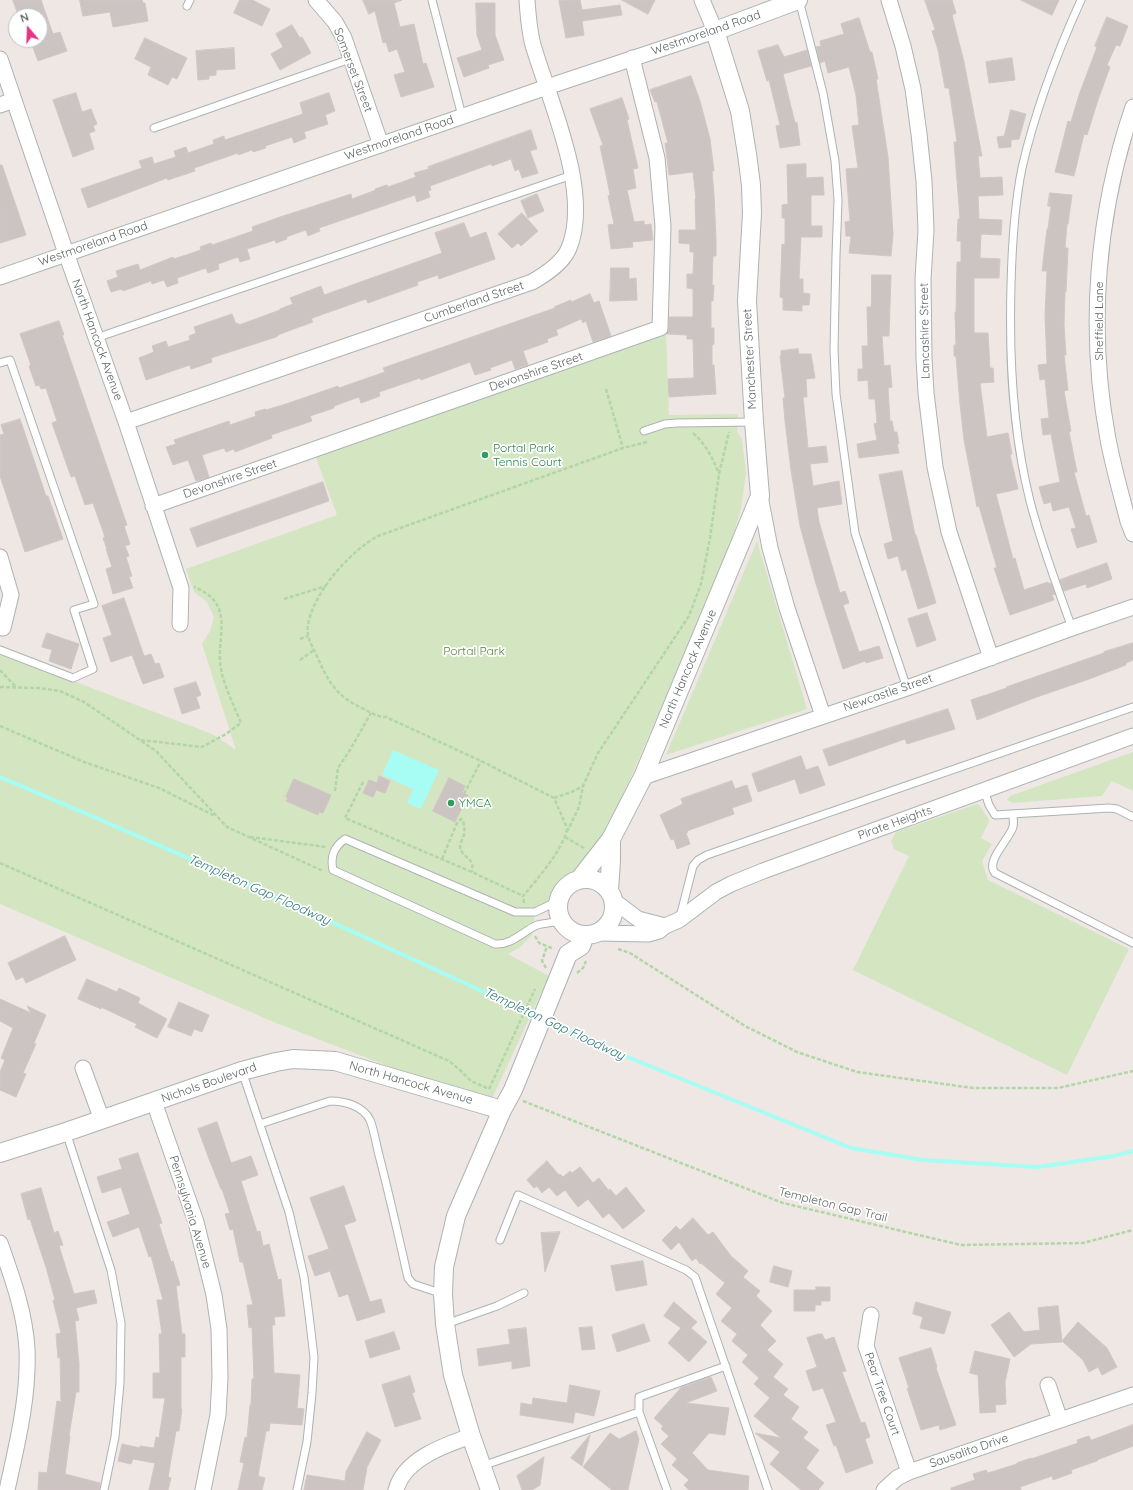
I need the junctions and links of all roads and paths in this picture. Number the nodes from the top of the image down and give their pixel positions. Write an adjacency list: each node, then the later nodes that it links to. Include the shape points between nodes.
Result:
1 (316, 0): 11 (street, Somerset Street, via 335,22 344,38)
2 (432, 0): 15 (lane)
3 (527, 0): 12 (street, Cumberland Street, via 533,44)
4 (702, 0): 8 (street, Manchester Street)
5 (798, 0): 8 (street, Westmoreland Road); 53 (lane, via 823,93 835,161 838,200 834,350 837,402 855,533)
6 (889, 0): 49 (street, Lancashire Street, via 913,89 924,180 924,358 935,467 949,532)
7 (1081, 0): 44 (lane, via 1031,132 1022,169 1015,207 1010,333 1014,408 1030,501)
8 (715, 31): 9 (street, Westmoreland Road); 26 (street, Manchester Street, via 740,111 748,154 752,213 746,301)
9 (632, 58): 12 (street, Westmoreland Road); 35 (street, Devonshire Street, via 657,158 664,226 660,328)
10 (0, 59): 13 (street, North Hancock Avenue)
11 (350, 59): 16 (lane); 17 (street, Somerset Street)
12 (547, 87): 15 (street, Westmoreland Road); 18 (street, Cumberland Street)
13 (7, 102): 19 (street, North Hancock Avenue)
14 (1133, 107): 36 (street, Sheffield Lane, via 1111,186 1100,259 1097,348 1108,438)
15 (462, 116): 17 (street, Westmoreland Road)
16 (154, 128)
17 (381, 145): 19 (street, Westmoreland Road)
18 (572, 175): 21 (lane); 24 (street, Cumberland Street, via 575,210 574,232 569,249 546,274 532,282)
19 (66, 254): 20 (street, Westmoreland Road); 21 (street, North Hancock Avenue)
20 (0, 277)
21 (96, 338): 24 (street, North Hancock Avenue)
22 (0, 363): 47 (lane, via 10,360 94,604 74,610 93,669 73,678)
23 (606, 389): 32 (path)
24 (126, 422): 35 (street, North Hancock Avenue)
25 (731, 422): 26 (lane); 28 (lane, via 665,424); 30 (path)
26 (754, 422): 34 (street, Manchester Street)
27 (697, 430): 33 (path, via 689,430 709,451)
28 (644, 431)
29 (721, 431): 30 (path)
30 (729, 432): 33 (path)
31 (649, 441): 32 (path)
32 (623, 448): 39 (path, via 378,536 345,562)
33 (719, 474): 63 (path, via 701,584 690,616 598,753)
34 (760, 496): 56 (street, Manchester Street, via 774,563); 61 (street, North Hancock Avenue)
35 (153, 506): 42 (street, North Hancock Avenue, via 181,588)
36 (1133, 534)
37 (0, 557): 43 (street, via 11,595)
38 (192, 580): 59 (path, via 194,587 204,591 219,609 222,626 220,662 226,689 241,723 202,747)
39 (326, 586): 40 (path); 45 (path, via 314,607 308,624)
40 (284, 599)
41 (1133, 607): 44 (street, Newcastle Street)
42 (180, 624)
43 (4, 628)
44 (1072, 628): 49 (street, Newcastle Street)
45 (308, 636): 46 (path); 48 (path)
46 (300, 639)
47 (0, 650)
48 (314, 650): 50 (path); 55 (path, via 330,682 340,695)
49 (991, 658): 53 (street, Newcastle Street)
50 (300, 660)
51 (0, 670): 52 (path)
52 (16, 687)
53 (906, 688): 56 (street, Newcastle Street)
54 (1133, 707): 85 (lane, via 707,855 693,866)
55 (372, 713): 60 (path); 65 (path, via 338,768)
56 (823, 716): 61 (street, Newcastle Street)
57 (0, 726): 69 (path, via 84,762 159,788)
58 (1133, 736): 64 (street, Pirate Heights)
59 (140, 739)
60 (481, 760): 66 (path); 67 (path)
61 (643, 777): 74 (street, North Hancock Avenue)
62 (363, 782): 77 (path, via 345,818)
63 (583, 786): 67 (path); 71 (path, via 579,807)
64 (984, 790): 68 (lane, via 995,814); 85 (street, Pirate Heights, via 732,884 710,896)
65 (335, 791)
66 (464, 794)
67 (554, 798): 71 (path)
68 (1013, 814): 70 (lane, via 1109,808); 89 (lane, via 1014,827 992,864 995,874)
69 (217, 817)
70 (1133, 817)
71 (568, 830): 73 (path)
72 (246, 836): 75 (path)
73 (565, 837): 76 (path); 81 (path, via 543,872)
74 (611, 839): 80 (street, North Hancock Avenue); 82 (street, North Hancock Avenue)
75 (335, 848): 83 (lane, via 345,839 515,912 535,912); 86 (lane, via 331,863 333,870 495,944 510,942 538,924)
76 (586, 849)
77 (442, 859): 79 (path); 79 (path, via 461,819 465,828 460,846 464,855 471,860)
78 (0, 864): 93 (path, via 449,1061 471,1081 490,1089)
79 (472, 872): 81 (path)
80 (579, 880): 82 (street, via 596,880 603,884); 83 (street, North Hancock Avenue, via 564,890)
81 (523, 896): 84 (path)
82 (612, 896): 87 (street, via 638,918); 88 (street, North Hancock Avenue, via 613,916 610,923)
83 (558, 901): 86 (street)
84 (525, 906)
85 (679, 920): 87 (street, Pirate Heights)
86 (563, 923): 88 (street, via 578,934); 90 (street, via 562,938)
87 (665, 926): 88 (street, Pirate Heights, via 660,931 648,934)
88 (592, 934): 90 (street, North Hancock Avenue, via 581,946)
89 (1133, 943)
90 (568, 954): 97 (street, North Hancock Avenue)
91 (545, 967): 92 (path)
92 (542, 973)
93 (537, 985)
94 (318, 1060): 96 (street, Nichols Boulevard, via 293,1059); 99 (street, North Hancock Avenue, via 348,1064)
95 (82, 1068): 100 (street)
96 (242, 1071): 98 (street, Nichols Boulevard); 101 (lane)
97 (516, 1095): 99 (street, North Hancock Avenue); 104 (path, Templeton Gap Trail, via 783,1203 961,1245 1084,1243)
98 (154, 1102): 100 (street, Nichols Boulevard); 121 (street, Pennsylvania Avenue, via 196,1222 214,1295 219,1329 218,1415)
99 (502, 1110): 108 (street, North Hancock Avenue, via 456,1216 444,1267)
100 (102, 1120): 102 (street, Nichols Boulevard)
101 (260, 1124): 108 (lane, via 330,1102 345,1102 360,1110 370,1120 408,1278 413,1284); 122 (lane, via 295,1236 304,1277 314,1357 307,1442)
102 (66, 1132): 103 (street, Nichols Boulevard); 120 (lane, via 111,1270 121,1323 120,1383 115,1437)
103 (0, 1153)
104 (1133, 1230)
105 (500, 1240): 111 (lane, via 518,1195 686,1270 695,1277)
106 (0, 1243): 119 (street, via 17,1293 27,1349 22,1421)
107 (524, 1293): 110 (lane, via 497,1306)
108 (443, 1294): 110 (street, North Hancock Avenue)
109 (871, 1315): 118 (street, Pear Tree Court, via 866,1346)
110 (445, 1324): 116 (street, North Hancock Avenue, via 453,1376)
111 (726, 1366): 114 (lane, via 639,1397); 126 (lane)
112 (1048, 1385): 115 (street)
113 (1133, 1394): 115 (street, Sausalito Drive)
114 (639, 1412): 117 (lane); 125 (lane)
115 (1060, 1420): 118 (street, Sausalito Drive)
116 (471, 1436): 117 (street, North Hancock Avenue); 123 (street, via 432,1451 418,1461 406,1473)
117 (482, 1466): 124 (street, North Hancock Avenue)
118 (909, 1472): 127 (street, Sausalito Drive, via 897,1478)
119 (7, 1490)
120 (104, 1490)
121 (204, 1490)
122 (297, 1490)
123 (396, 1490)
124 (490, 1490)
125 (667, 1490)
126 (768, 1490)
127 (884, 1490)

